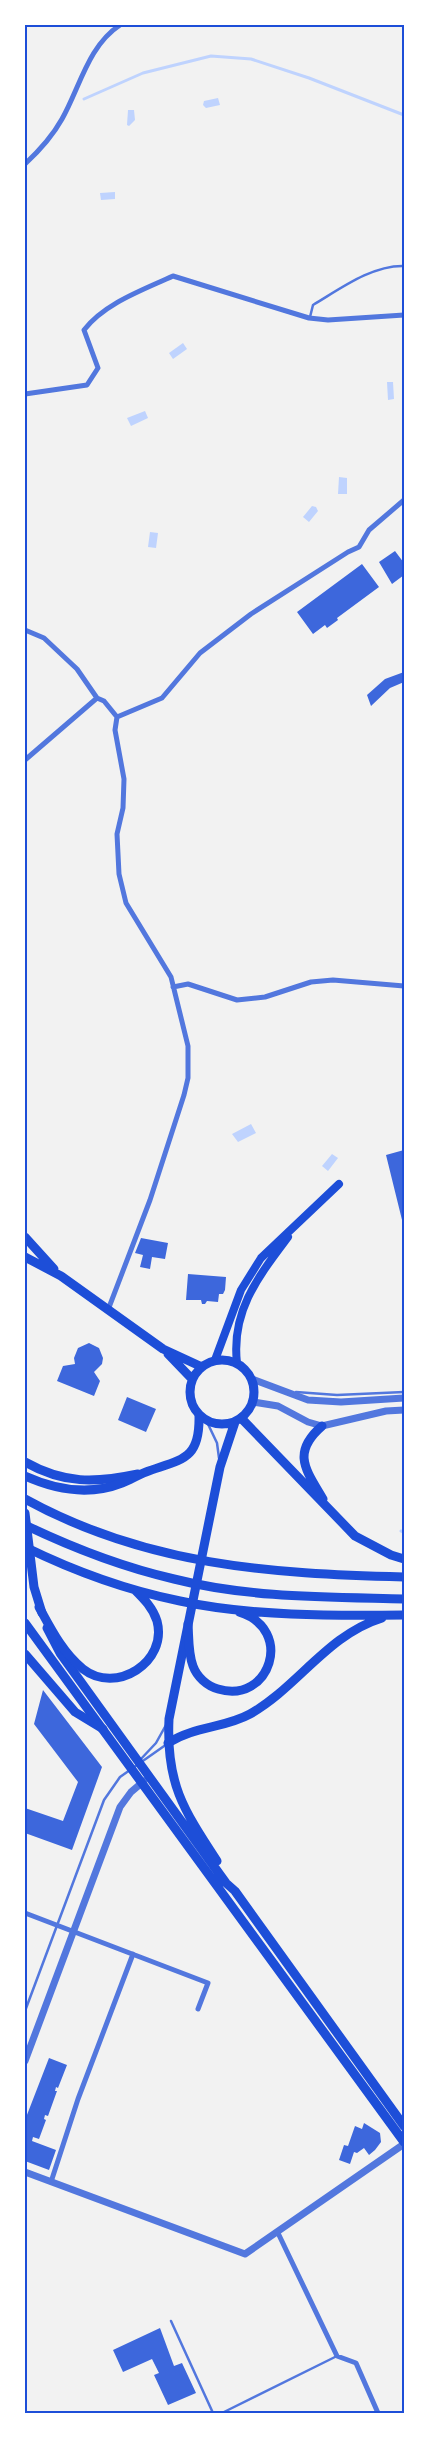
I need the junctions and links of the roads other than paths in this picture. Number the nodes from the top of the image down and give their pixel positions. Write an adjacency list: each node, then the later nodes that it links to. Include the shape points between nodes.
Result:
1 (120, 25): 2 (street, via 108,33 95,49 53,134)
2 (25, 164)
3 (404, 266): 5 (lane, via 391,265 370,273 313,305)
4 (404, 315): 5 (street, via 328,320)
5 (309, 318): 6 (street, via 173,276 92,319 84,330 98,368 87,385)
6 (25, 394)
7 (404, 500): 10 (street, via 368,530 359,547 251,614 200,653 162,698)
8 (25, 630): 9 (street, via 44,638 77,669)
9 (97, 698): 10 (street, via 104,701); 11 (street)
10 (117, 717): 13 (street, via 114,730 124,780 123,808 117,834 119,874 126,903 171,977)
11 (25, 760)
12 (404, 986): 13 (street, via 334,980 311,982 265,997 237,1000 188,984)
13 (173, 987): 19 (street, via 188,1046 188,1078 150,1200)
14 (339, 1184): 15 (main road)
15 (300, 1222): 21 (main road, via 261,1258 250,1274); 22 (main road, via 250,1291 237,1326)
16 (25, 1237): 18 (main road)
17 (27, 1256): 18 (main road)
18 (61, 1276): 19 (main road)
19 (108, 1310): 20 (main road)
20 (163, 1349): 23 (main road); 24 (main road)
21 (214, 1360): 22 (main road); 23 (main road)
22 (237, 1363): 25 (main road)
23 (202, 1367): 24 (main road)
24 (192, 1379): 31 (main road, via 190,1398)
25 (252, 1379): 26 (street); 29 (main road)
26 (288, 1392): 27 (lane, via 336,1395); 28 (street, via 308,1400 326,1402)
27 (404, 1392)
28 (404, 1398)
29 (253, 1402): 32 (main road); 34 (street, via 278,1406)
30 (404, 1410): 34 (street)
31 (199, 1416): 33 (main road); 37 (main road, via 198,1437 192,1452 181,1461)
32 (238, 1420): 33 (main road, via 217,1424); 36 (main road); 40 (main road)
33 (207, 1422): 36 (lane, via 217,1443)
34 (322, 1426): 40 (main road, via 308,1440 304,1467)
35 (25, 1462): 37 (main road, via 48,1474 79,1480 102,1481)
36 (220, 1467): 52 (main road)
37 (146, 1473): 38 (main road, via 121,1484 89,1490 43,1485)
38 (25, 1476)
39 (25, 1499): 45 (main road, via 129,1544 179,1557 276,1572)
40 (330, 1510): 44 (main road, via 355,1536)
41 (25, 1513): 48 (main road)
42 (25, 1525): 47 (main road, via 82,1551 176,1580 281,1595)
43 (25, 1547): 46 (main road)
44 (404, 1559)
45 (404, 1577)
46 (134, 1590): 48 (main road, via 152,1610 157,1621 157,1639 146,1663 135,1672 116,1678 102,1678 83,1669 60,1643); 49 (main road, via 180,1602)
47 (404, 1599)
48 (39, 1607): 58 (main road, via 60,1653)
49 (224, 1608): 50 (main road); 52 (main road, via 253,1618 265,1630 270,1641 266,1671 245,1689 224,1691 202,1680 191,1659)
50 (391, 1616): 51 (main road); 57 (main road, via 347,1633 252,1713 183,1734)
51 (404, 1616)
52 (188, 1624): 55 (main road)
53 (28, 1626): 56 (main road)
54 (25, 1654): 56 (main road, via 75,1712)
55 (169, 1719): 57 (main road); 58 (lane, via 161,1736)
56 (103, 1729): 58 (main road)
57 (168, 1744): 58 (lane); 60 (main road, via 174,1782 184,1811)
58 (135, 1765): 59 (main road); 62 (lane, via 120,1777 104,1800)
59 (145, 1780): 60 (main road, via 226,1884); 63 (street, via 120,1807); 69 (main road)
60 (235, 1891): 68 (main road)
61 (25, 1913): 62 (street)
62 (57, 1925): 63 (street); 66 (lane)
63 (74, 1931): 64 (street); 67 (street)
64 (133, 1954): 65 (street, via 208,1983); 71 (street, via 78,2099)
65 (198, 2008)
66 (25, 2011)
67 (25, 2061)
68 (404, 2126)
69 (404, 2143): 72 (street)
70 (25, 2172): 71 (street)
71 (51, 2182): 72 (street, via 245,2254)
72 (278, 2233): 74 (street)
73 (171, 2321): 75 (lane)
74 (337, 2356): 76 (lane); 77 (street, via 356,2363)
75 (213, 2413)
76 (222, 2413)
77 (378, 2413)

